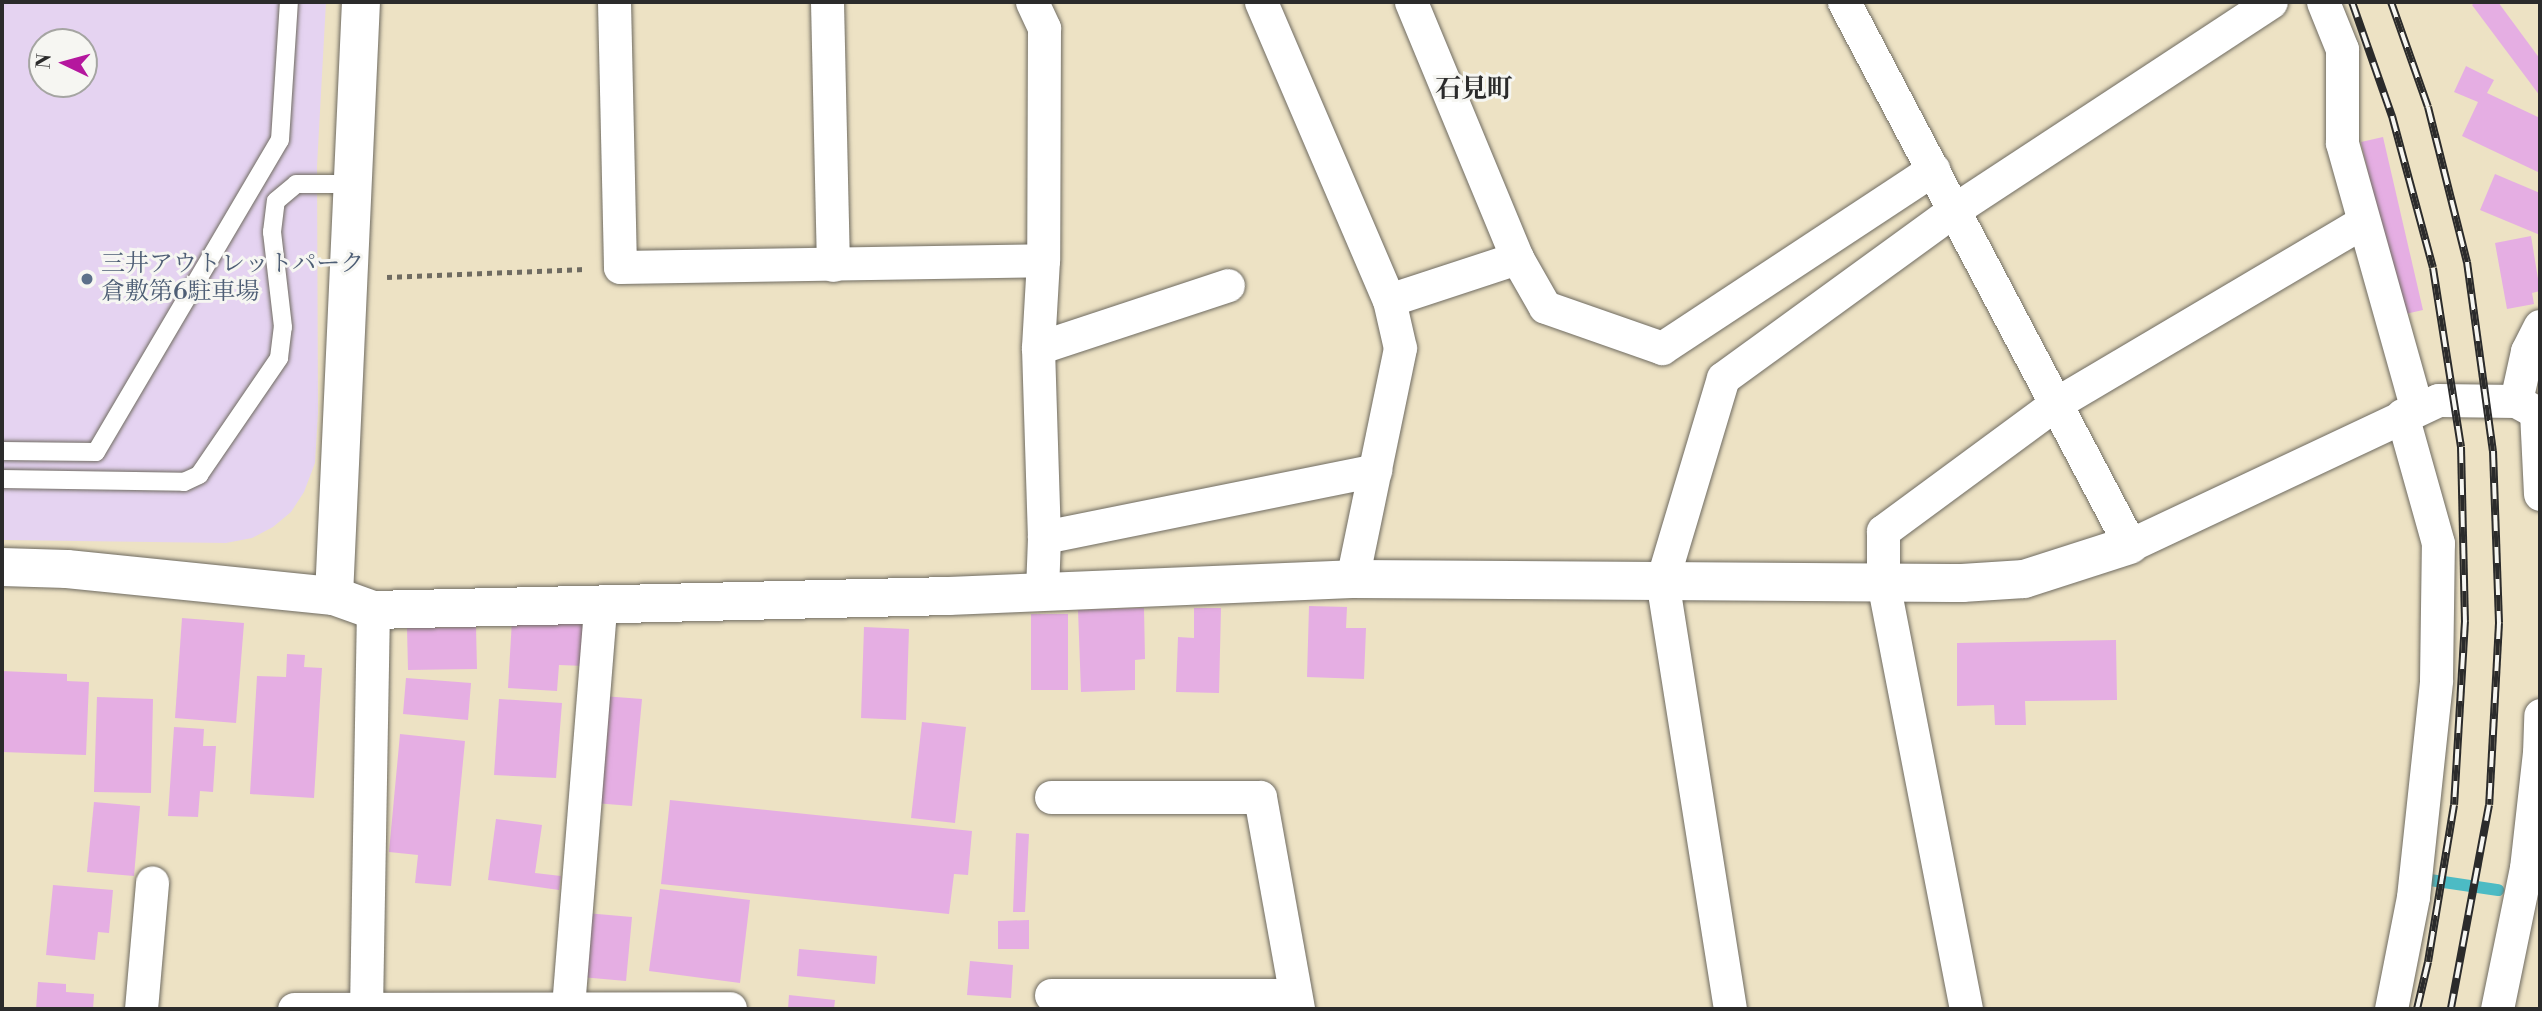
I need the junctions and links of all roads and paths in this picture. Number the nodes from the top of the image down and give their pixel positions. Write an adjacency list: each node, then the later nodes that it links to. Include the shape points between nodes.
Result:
1 (289, 2): 29 (lane, via 281,139 96,452)
2 (361, 2): 12 (street)
3 (614, 2): 18 (street)
4 (827, 2): 17 (street)
5 (1032, 2): 16 (street, via 1044,28)
6 (1261, 2): 21 (street)
7 (1411, 2): 15 (street)
8 (1844, 2): 11 (street)
9 (2271, 2): 13 (street)
10 (2323, 2): 14 (street, via 2342,49 2342,143)
11 (1933, 169): 13 (street); 15 (street, via 1662,348 1545,307)
12 (352, 184): 19 (street); 31 (lane, via 296,184 276,201 272,232 283,327 279,358 199,475 184,482)
13 (1954, 210): 27 (street); 37 (street, via 1723,378)
14 (2363, 222): 25 (street); 27 (street)
15 (1517, 258): 21 (street)
16 (1043, 260): 17 (street); 24 (street)
17 (833, 265): 18 (street)
18 (620, 267): 19 (path)
19 (348, 279): 40 (street)
20 (1228, 285): 24 (street)
21 (1389, 300): 30 (street, via 1400,348)
22 (2414, 312): 25 (street)
23 (2540, 326): 26 (street, via 2527,351)
24 (1038, 348): 33 (street)
25 (2400, 348): 28 (street)
26 (2516, 401): 28 (street, via 2438,400); 32 (street, via 2536,412)
27 (2054, 404): 34 (street); 38 (street, via 1882,531)
28 (2410, 412): 34 (street); 56 (street, via 2438,543 2436,680 2414,884)
29 (2, 451)
30 (1375, 470): 33 (street); 36 (street)
31 (2, 479)
32 (2540, 494)
33 (1044, 537): 39 (street)
34 (2130, 545): 38 (street, via 2024,579)
35 (2, 567): 40 (street, via 67,569)
36 (1352, 579): 37 (street); 39 (street)
37 (1662, 582): 38 (street); 54 (street)
38 (1883, 583): 55 (street)
39 (1042, 591): 41 (street)
40 (334, 596): 42 (street)
41 (600, 605): 42 (street); 49 (street)
42 (373, 610): 50 (street)
43 (2540, 715): 45 (street)
44 (1051, 797): 48 (street, via 1260,797)
45 (2533, 872): 57 (street)
46 (152, 881): 52 (street)
47 (1051, 995): 48 (street)
48 (1297, 1002)
49 (568, 1007): 50 (street); 51 (street)
50 (366, 1008): 53 (street)
51 (730, 1008)
52 (141, 1009)
53 (294, 1009)
54 (1730, 1009)
55 (1966, 1009)
56 (2391, 1009)
57 (2497, 1009)

